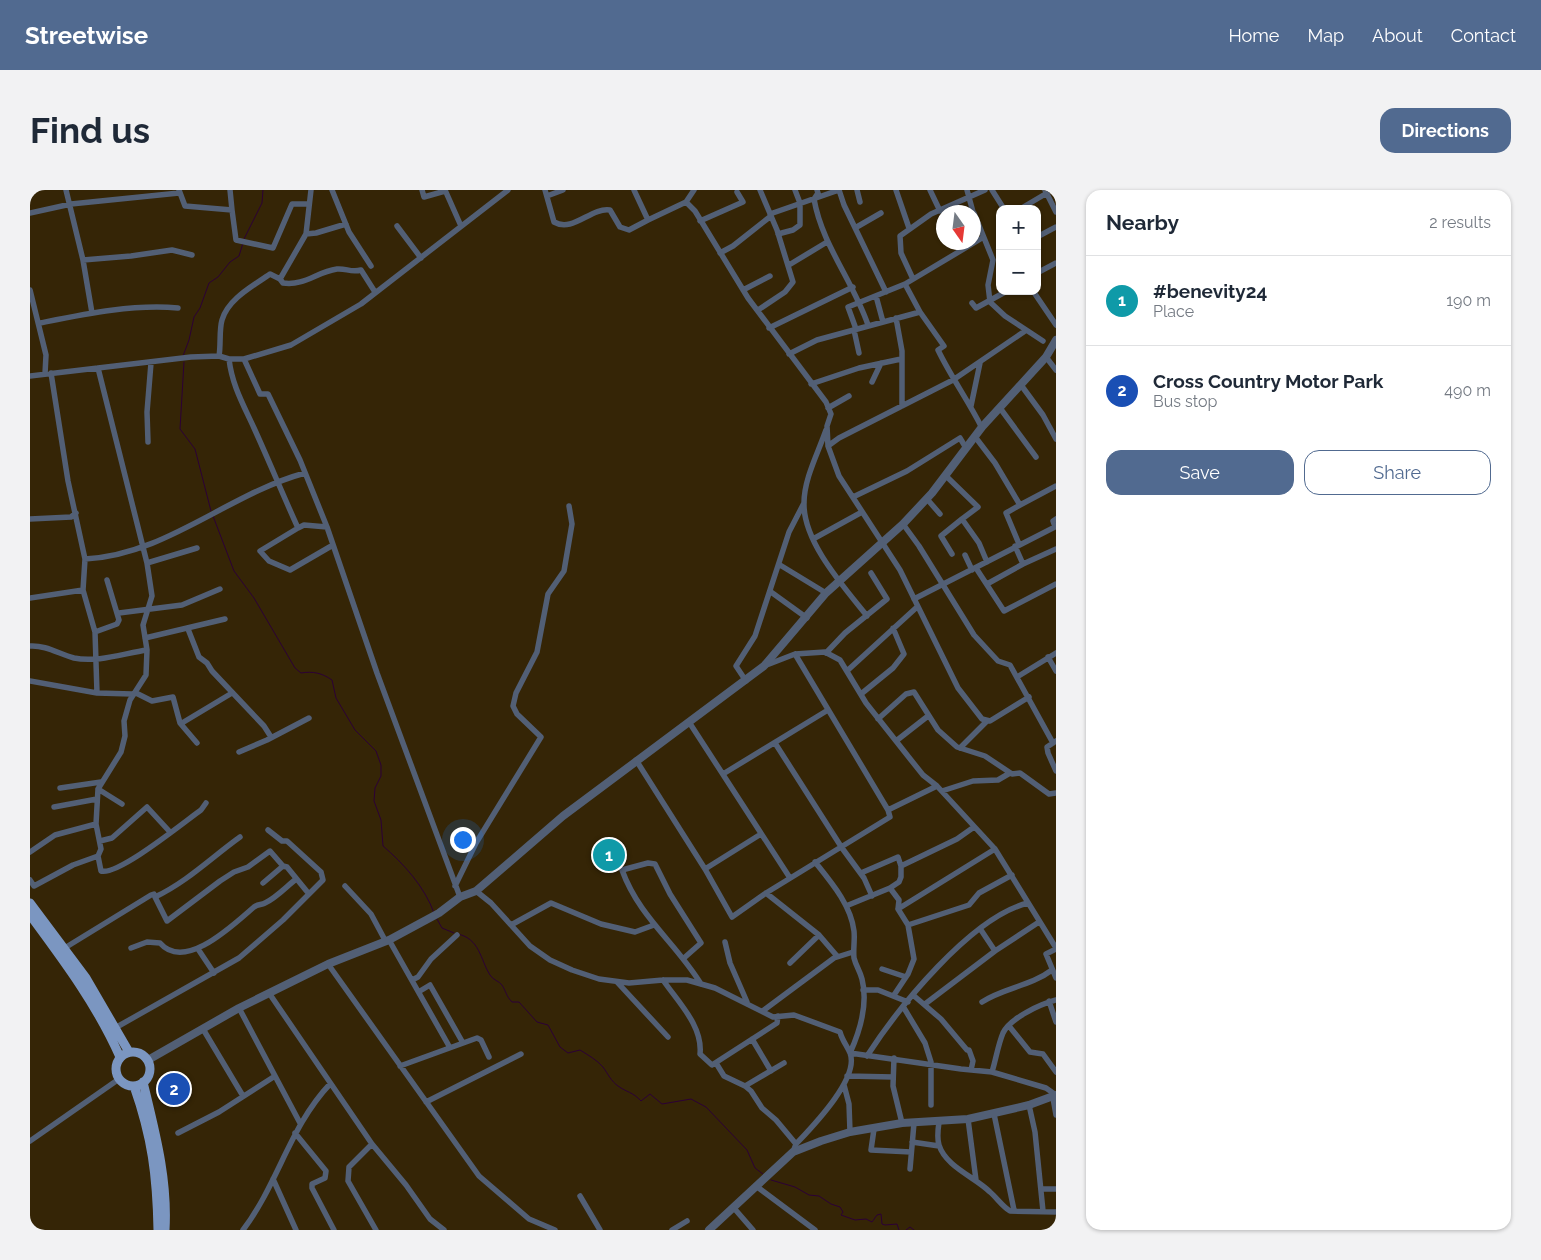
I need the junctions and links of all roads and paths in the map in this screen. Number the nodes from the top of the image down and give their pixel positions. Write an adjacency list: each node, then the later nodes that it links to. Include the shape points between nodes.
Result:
1 (66, 190): 30 (street)
2 (230, 190): 38 (street)
3 (311, 190): 31 (street)
4 (332, 190): 45 (street)
5 (422, 190): 19 (street, via 424,197)
6 (508, 190): 47 (street)
7 (563, 190): 24 (street)
8 (634, 190): 43 (street)
9 (694, 190): 27 (street)
10 (760, 190): 42 (street)
11 (795, 190): 29 (street)
12 (817, 190): 26 (street)
13 (839, 190): 26 (street); 49 (street)
14 (857, 190): 28 (street)
15 (930, 190): 32 (street)
16 (967, 190): 25 (street)
17 (985, 190): 25 (street)
18 (992, 190): 35 (street)
19 (445, 191): 47 (street)
20 (897, 191): 50 (street)
21 (1046, 191): 36 (street); 37 (street)
22 (179, 192): 30 (street); 38 (street, via 185,206)
23 (738, 192): 44 (street, via 744,202)
24 (546, 193): 43 (street, via 554,222 558,224 576,222 602,209 610,210 620,227 629,230)
25 (970, 198): 33 (street); 34 (street)
26 (814, 199): 29 (street); 55 (street)
27 (686, 202): 43 (street); 44 (street)
28 (860, 202)
29 (800, 203): 42 (street); 52 (street, via 800,225)
30 (71, 204): 40 (street); 59 (street)
31 (309, 204): 38 (street, via 292,204 273,248 236,240); 51 (street)
32 (937, 205)
33 (950, 205)
34 (971, 205)
35 (1001, 205)
36 (1026, 205)
37 (1055, 208)
38 (232, 210)
39 (936, 212): 50 (street)
40 (30, 213)
41 (881, 213): 49 (street)
42 (770, 215): 52 (street); 56 (street)
43 (648, 220)
44 (700, 221): 56 (street)
45 (346, 224): 51 (street); 63 (street)
46 (397, 226): 58 (street)
47 (461, 226): 58 (street)
48 (1056, 227): 53 (street)
49 (855, 228): 73 (street)
50 (909, 228): 67 (street, via 900,236 901,253)
51 (306, 234): 66 (street)
52 (778, 234): 61 (street)
53 (1041, 235)
54 (982, 238): 62 (street); 67 (street)
55 (827, 242): 61 (street); 69 (street)
56 (720, 253): 71 (street)
57 (192, 255): 59 (street, via 172,250)
58 (421, 258): 72 (street)
59 (83, 260): 83 (street)
60 (1056, 263): 64 (street)
61 (789, 265): 81 (street, via 794,282)
62 (994, 265): 79 (street, via 988,285)
63 (371, 266)
64 (1041, 271)
65 (770, 276): 71 (street)
66 (280, 279): 72 (street, via 283,283 295,285 323,272 340,269 353,273 361,270); 96 (street, via 270,274 234,301 221,322)
67 (913, 279): 68 (street)
68 (905, 284): 73 (street); 82 (street)
69 (853, 287): 77 (street); 89 (street)
70 (30, 290): 86 (street)
71 (742, 290): 81 (street)
72 (375, 292): 99 (street, via 362,304 291,345)
73 (886, 292): 76 (street)
74 (1001, 295): 79 (street)
75 (1036, 295): 88 (street)
76 (876, 296): 77 (street); 85 (street)
77 (860, 302): 87 (street); 90 (street, via 848,307)
78 (972, 302): 79 (street, via 976,308)
79 (990, 302): 91 (street)
80 (178, 308): 83 (street, via 155,306)
81 (758, 310): 89 (street)
82 (920, 312): 84 (street); 108 (street, via 944,346 938,350)
83 (92, 313): 86 (street)
84 (896, 318): 85 (street); 100 (street)
85 (883, 322): 87 (street)
86 (40, 323): 106 (street)
87 (868, 325): 90 (street)
88 (1056, 325)
89 (769, 328): 95 (street)
90 (855, 329): 94 (street); 95 (street, via 817,340)
91 (1025, 331): 92 (street); 103 (street)
92 (1043, 341)
93 (1056, 342): 97 (street)
94 (859, 353)
95 (789, 354): 110 (street)
96 (219, 356): 98 (street); 101 (street)
97 (1046, 357): 105 (street); 111 (street)
98 (229, 359): 99 (street); 127 (street, via 240,402)
99 (244, 359): 125 (street, via 260,394 268,394)
100 (901, 359): 102 (street); 113 (street)
101 (151, 363): 104 (street); 121 (street)
102 (880, 363): 109 (street); 110 (street)
103 (980, 363): 108 (street); 114 (street)
104 (98, 368): 106 (street); 147 (street)
105 (1056, 370)
106 (48, 374): 107 (street); 136 (street)
107 (30, 376)
108 (953, 380): 113 (street); 114 (street)
109 (872, 382)
110 (811, 384): 115 (street)
111 (1021, 385): 116 (street); 120 (street)
112 (849, 396): 115 (street)
113 (902, 406): 122 (street)
114 (971, 406): 118 (street)
115 (828, 408): 117 (street, via 831,414)
116 (1000, 408): 118 (street); 124 (street)
117 (827, 426): 122 (street); 131 (street)
118 (982, 428): 119 (street)
119 (976, 438): 123 (street); 132 (street)
120 (1056, 440)
121 (148, 442)
122 (828, 446): 129 (street, via 839,476)
123 (966, 448): 126 (street); 129 (street, via 960,438 908,471)
124 (1036, 457)
125 (305, 473): 127 (street); 141 (street)
126 (945, 475): 130 (street); 139 (street, via 978,507)
127 (277, 480): 142 (street); 147 (street)
128 (1056, 486): 132 (street)
129 (853, 497): 134 (street)
130 (927, 499): 135 (street); 140 (street)
131 (804, 503): 143 (street); 156 (street, via 790,532)
132 (1020, 505): 146 (street, via 1006,513)
133 (569, 506): 248 (street, via 572,524 564,571 548,594 537,652 516,693 513,706 517,714 541,736 476,843)
134 (862, 512): 143 (street); 144 (street)
135 (940, 514)
136 (74, 515): 137 (street); 152 (street)
137 (30, 519)
138 (1056, 519): 146 (street, via 1053,521 1055,527)
139 (962, 520): 150 (street, via 941,536); 153 (street, via 979,543)
140 (903, 524): 144 (street); 161 (street)
141 (326, 527): 142 (street, via 304,525); 145 (street)
142 (298, 528): 145 (street, via 260,550 269,561 290,570)
143 (813, 539): 160 (street)
144 (883, 543): 160 (street); 169 (street)
145 (333, 545): 248 (street)
146 (1017, 545): 153 (street); 155 (street)
147 (143, 548): 152 (street, via 108,558); 154 (street)
148 (197, 548): 154 (street)
149 (1056, 549): 155 (street)
150 (952, 554)
151 (965, 555): 157 (street)
152 (85, 559): 165 (street)
153 (987, 562): 157 (street)
154 (147, 563): 171 (street, via 152,596)
155 (1023, 564): 162 (street)
156 (780, 565): 166 (street); 167 (street)
157 (974, 569): 161 (street); 162 (street)
158 (871, 573): 173 (street, via 887,599)
159 (107, 580): 172 (street, via 114,610)
160 (839, 580): 167 (street); 173 (street)
161 (943, 584): 169 (street); 190 (street, via 974,635 998,660 1010,665)
162 (987, 584): 163 (street, via 1004,610)
163 (1056, 584)
164 (220, 589): 171 (street, via 182,605)
165 (83, 590): 168 (street); 178 (street)
166 (771, 592): 174 (street); 192 (street, via 755,636 736,666)
167 (826, 593): 174 (street)
168 (30, 598)
169 (914, 599): 170 (street)
170 (917, 607): 176 (street); 202 (street, via 958,688)
171 (147, 610): 172 (street); 179 (street, via 143,625)
172 (119, 612): 178 (street, via 117,624)
173 (867, 616): 182 (street)
174 (806, 618): 187 (street)
175 (225, 620): 177 (street)
176 (894, 628): 188 (street); 196 (street, via 904,654 894,668)
177 (188, 629): 179 (street); 194 (street, via 199,657)
178 (95, 632): 186 (street)
179 (145, 638): 181 (street)
180 (30, 646): 186 (street, via 75,658)
181 (147, 650): 186 (street); 195 (street, via 146,675)
182 (826, 652): 184 (street); 188 (street, via 840,660)
183 (1056, 653): 185 (street)
184 (795, 654): 187 (street); 198 (street)
185 (1048, 657): 189 (street); 190 (street)
186 (97, 658): 193 (street)
187 (764, 666): 192 (street)
188 (848, 670): 196 (street)
189 (1056, 670)
190 (1017, 677): 197 (street)
191 (30, 681): 193 (street)
192 (746, 681): 203 (street)
193 (97, 693): 195 (street)
194 (232, 693): 204 (street); 205 (street)
195 (134, 694): 204 (street, via 152,701 173,697); 216 (street, via 124,721 125,736 120,752)
196 (861, 694): 201 (street)
197 (1028, 697): 202 (street); 207 (street)
198 (828, 710): 209 (street); 225 (street)
199 (928, 716): 201 (street, via 917,694 911,692); 206 (street); 210 (street, via 938,730)
200 (309, 718): 205 (street)
201 (878, 719): 206 (street)
202 (987, 721): 210 (street)
203 (689, 722): 212 (street); 215 (street)
204 (182, 723): 208 (street)
205 (271, 737): 211 (street)
206 (896, 741): 218 (street, via 923,775)
207 (1054, 742): 213 (street, via 1047,747)
208 (197, 744)
209 (775, 744): 215 (street); 233 (street)
210 (960, 748): 214 (street, via 985,756)
211 (239, 752)
212 (636, 760): 240 (street); 250 (street, via 550,826)
213 (1056, 771)
214 (1010, 773): 218 (street, via 998,780); 220 (street, via 1020,773 1050,794)
215 (723, 774): 230 (street)
216 (101, 782): 217 (street); 219 (street)
217 (60, 788)
218 (939, 788): 225 (street); 227 (street)
219 (98, 789): 221 (street); 223 (street)
220 (1056, 793)
221 (97, 799): 224 (street); 226 (street)
222 (206, 803): 229 (street)
223 (122, 804)
224 (54, 807)
225 (888, 810): 233 (street, via 890,817)
226 (96, 824): 232 (street); 235 (street, via 55,835)
227 (974, 827): 234 (street); 239 (street, via 957,839)
228 (268, 830): 252 (street, via 282,841 287,841 321,872 323,880)
229 (170, 832): 232 (street, via 147,807 112,838); 236 (street, via 146,851 108,871 101,871)
230 (761, 834): 240 (street); 243 (street)
231 (240, 837): 254 (street, via 196,872)
232 (100, 841): 236 (street)
233 (842, 848): 237 (street); 241 (street)
234 (995, 849): 242 (street); 259 (street)
235 (30, 852)
236 (98, 856): 245 (street, via 34,886)
237 (815, 862): 243 (street); 258 (street)
238 (282, 866): 244 (street, via 287,867); 246 (street); 254 (street, via 268,851 248,868 220,881 167,921)
239 (901, 866): 241 (street, via 898,857); 249 (street, via 900,882)
240 (705, 869): 251 (street, via 732,917)
241 (861, 873): 253 (street)
242 (1012, 875): 257 (street); 264 (street, via 979,893 969,905)
243 (790, 878): 251 (street)
244 (296, 879): 252 (street); 272 (street)
245 (30, 880)
246 (263, 883)
247 (345, 886): 269 (street, via 371,914)
248 (455, 886): 255 (street)
249 (890, 888): 253 (street); 259 (street, via 898,900)
250 (476, 892): 255 (street); 262 (street)
251 (766, 893): 267 (street)
252 (309, 894): 283 (street, via 240,958)
253 (872, 896): 258 (street)
254 (155, 897): 273 (street, via 151,895)
255 (460, 897): 269 (street, via 439,913)
256 (30, 903): 273 (main road)
257 (1028, 903): 261 (street); 265 (street, via 1006,911)
258 (846, 906): 276 (street, via 854,931)
259 (898, 909): 264 (street)
260 (30, 915): 316 (main road, via 81,983)
261 (1039, 922): 268 (street); 275 (street)
262 (511, 925): 263 (street, via 551,903 600,924 635,932); 288 (street, via 530,946 550,960 599,979)
263 (654, 925): 278 (street); 278 (street, via 638,905 622,870 655,864 701,943)
264 (908, 925): 284 (street, via 914,959)
265 (981, 930): 275 (street); 294 (street, via 933,972)
266 (457, 935): 286 (street)
267 (819, 935): 277 (street); 279 (street)
268 (1053, 938): 274 (street)
269 (388, 941): 280 (street); 286 (street)
270 (725, 942): 296 (street, via 730,963)
271 (131, 948): 272 (street, via 147,942 160,943 166,950 182,954)
272 (198, 948): 283 (street)
273 (64, 949): 306 (main road, via 86,978)
274 (1056, 949): 282 (street, via 1046,954)
275 (995, 951): 299 (street)
276 (853, 952): 277 (street); 290 (street)
277 (837, 956): 302 (street)
278 (684, 958): 289 (street)
279 (790, 963)
280 (328, 964): 292 (street); 323 (street)
281 (882, 969): 284 (street)
282 (1052, 970): 285 (street); 298 (street, via 1044,977 992,995)
283 (214, 973): 306 (street)
284 (906, 977): 293 (street)
285 (1056, 978)
286 (412, 980): 291 (street)
287 (663, 980): 288 (street, via 630,984); 289 (street, via 687,980); 320 (street, via 697,1028 702,1042 700,1054 712,1065)
288 (618, 982): 308 (street)
289 (701, 984): 296 (street)
290 (863, 990): 293 (street); 313 (street, via 861,1021)
291 (420, 991): 310 (street, via 430,985); 311 (street)
292 (269, 993): 300 (street); 333 (street)
293 (894, 994): 297 (street)
294 (913, 995): 297 (street); 299 (street)
295 (1053, 1001): 304 (street); 305 (street, via 1032,1009)
296 (747, 1002): 302 (street)
297 (908, 1002): 301 (street)
298 (982, 1002)
299 (925, 1004): 324 (street, via 969,1050)
300 (239, 1008): 307 (street); 328 (street)
301 (904, 1008): 315 (street); 322 (street, via 927,1046)
302 (764, 1010): 303 (street, via 773,1017)
303 (778, 1016): 309 (street, via 777,1023); 313 (street, via 794,1015 840,1032)
304 (1056, 1022)
305 (1009, 1026): 326 (street, via 1004,1032); 327 (street, via 1030,1052 1043,1054)
306 (115, 1028): 312 (main road)
307 (203, 1028): 319 (street); 337 (street)
308 (668, 1037)
309 (752, 1039): 320 (street); 325 (street)
310 (463, 1043): 311 (street); 317 (street, via 478,1038)
311 (449, 1046): 323 (street)
312 (130, 1052): 316 (main road); 319 (main road, via 143,1054)
313 (850, 1053): 315 (street); 329 (street)
314 (521, 1054): 339 (street)
315 (867, 1056): 318 (street)
316 (120, 1057): 331 (main road, via 115,1068)
317 (489, 1057)
318 (894, 1058): 322 (street); 330 (street)
319 (148, 1060): 332 (main road, via 150,1068)
320 (716, 1063): 336 (street, via 724,1076)
321 (784, 1063): 325 (street)
322 (931, 1065): 324 (street); 340 (street)
323 (400, 1066): 339 (street)
324 (972, 1070): 326 (street)
325 (771, 1071): 336 (street)
326 (992, 1072): 338 (street, via 1046,1088)
327 (1056, 1072)
328 (275, 1076): 337 (street); 346 (street)
329 (847, 1076): 330 (street); 334 (street)
330 (893, 1078): 347 (street)
331 (119, 1079): 335 (main road); 353 (street)
332 (143, 1082): 335 (main road); 375 (main road, via 160,1151 167,1200)
333 (330, 1084): 346 (street); 355 (street)
334 (844, 1085): 350 (street, via 848,1096); 356 (street)
335 (134, 1086): 374 (main road, via 154,1159)
336 (745, 1086): 356 (street)
337 (243, 1096): 351 (street)
338 (1055, 1096): 341 (street); 343 (street)
339 (426, 1102): 382 (street, via 479,1176 529,1218)
340 (931, 1105)
341 (1029, 1106): 342 (street); 364 (street, via 1036,1132)
342 (994, 1114): 344 (street); 368 (street)
343 (1056, 1115)
344 (968, 1119): 345 (street); 362 (street)
345 (939, 1122): 348 (street); 357 (street)
346 (300, 1123): 352 (street)
347 (902, 1123): 348 (street); 349 (street)
348 (914, 1123): 354 (street)
349 (874, 1129): 350 (street); 359 (street, via 871,1150)
350 (850, 1132): 358 (street)
351 (178, 1133)
352 (295, 1133): 361 (street); 379 (street, via 326,1171 325,1178 312,1184 312,1188)
353 (30, 1140)
354 (912, 1142): 357 (street); 359 (street)
355 (372, 1144): 380 (street, via 349,1168 348,1181); 381 (street, via 430,1219)
356 (796, 1144): 358 (street)
357 (939, 1146): 362 (street, via 958,1168)
358 (793, 1152): 363 (street)
359 (911, 1152): 360 (street)
360 (910, 1169)
361 (273, 1179): 372 (street); 378 (street)
362 (976, 1180): 368 (street, via 1004,1207)
363 (756, 1186): 367 (street); 386 (street)
364 (1042, 1189): 365 (street); 369 (street)
365 (1056, 1189)
366 (580, 1196): 383 (street)
367 (733, 1207): 373 (street); 385 (street)
368 (1014, 1210): 369 (street)
369 (1043, 1211): 370 (street)
370 (1056, 1212)
371 (686, 1221): 384 (street)
372 (248, 1223): 376 (street); 377 (street)
373 (714, 1228)
374 (158, 1230)
375 (165, 1230)
376 (243, 1230)
377 (251, 1230)
378 (296, 1230)
379 (334, 1230)
380 (376, 1230)
381 (444, 1230)
382 (555, 1230)
383 (600, 1230)
384 (672, 1230)
385 (753, 1230)
386 (815, 1230)

